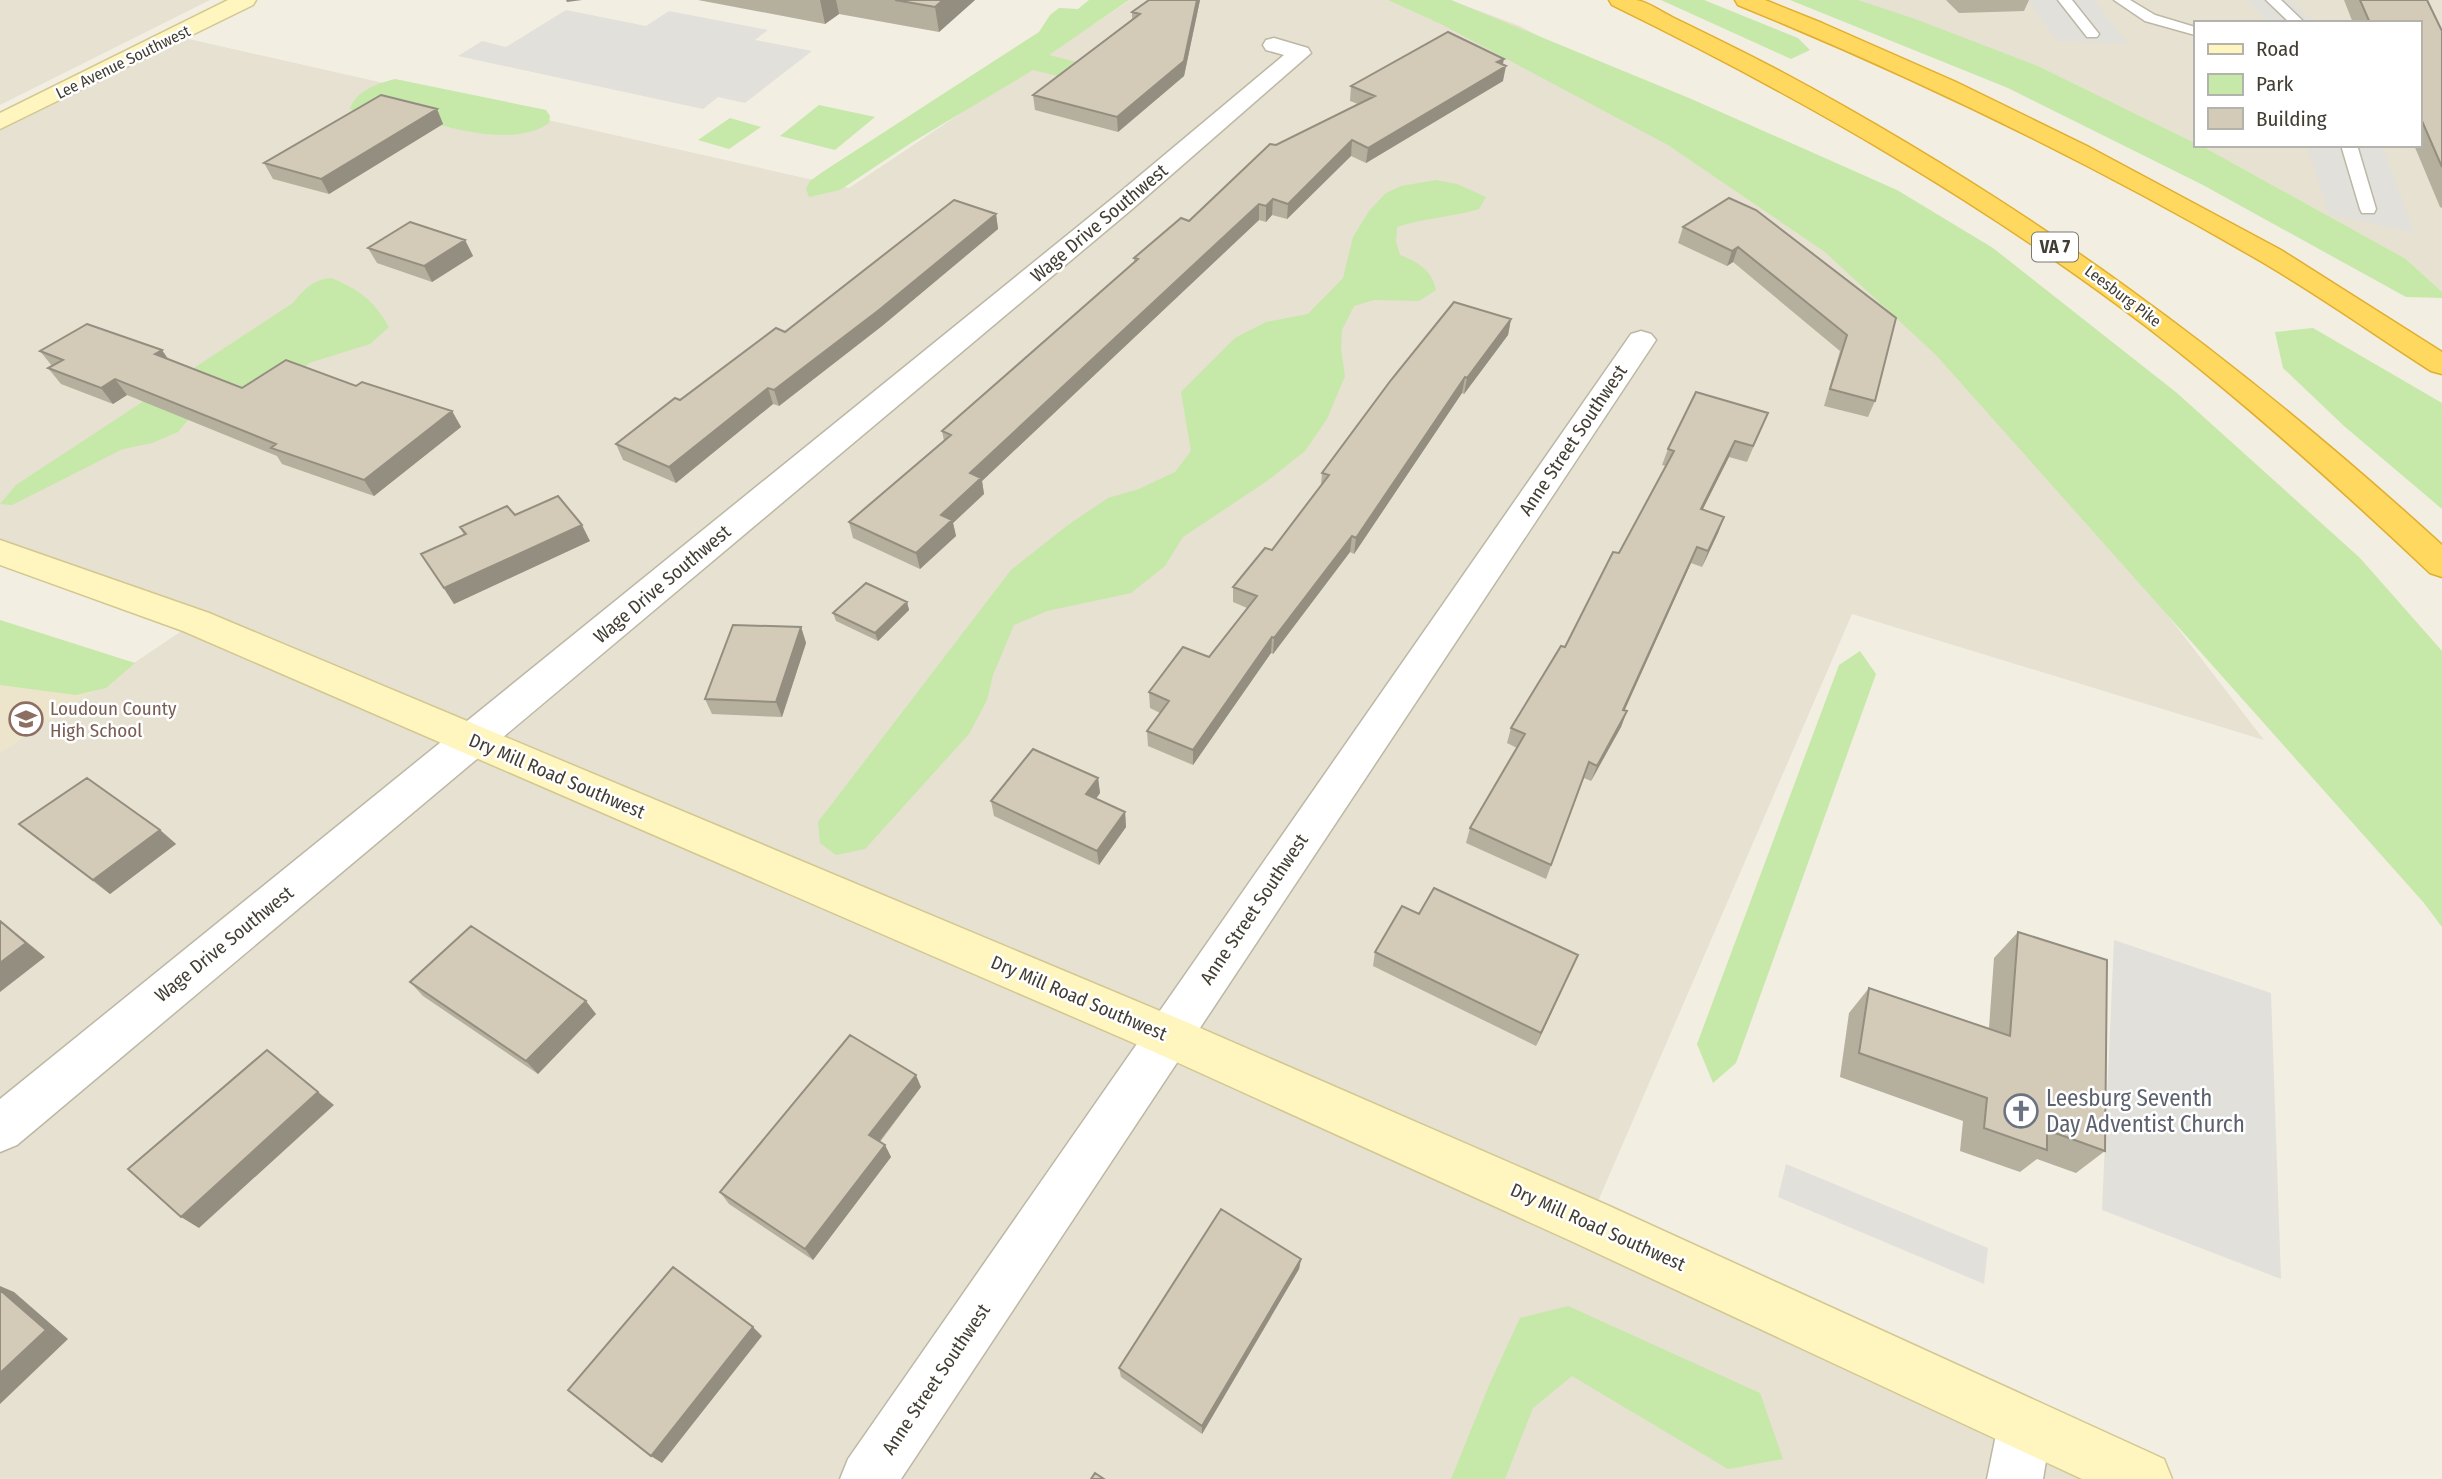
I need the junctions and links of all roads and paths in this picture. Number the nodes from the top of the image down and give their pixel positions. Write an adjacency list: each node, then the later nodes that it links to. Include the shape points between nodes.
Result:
1 (245, 0): 11 (street, Lee Avenue Southwest)
2 (1620, 0): 17 (highway, Leesburg Pike / VA 7, via 1737,55 1848,115 2110,284 2238,384 2390,514)
3 (1746, 0): 15 (highway, via 2016,117 2274,258)
4 (2065, 0): 9 (lane)
5 (2121, 0): 8 (lane, via 2150,18)
6 (2273, 0): 7 (lane)
7 (2296, 21)
8 (2194, 32)
9 (2092, 34)
10 (1275, 45): 18 (street, Wage Drive Southwest, via 1300,53)
11 (0, 122)
12 (2350, 147): 13 (lane)
13 (2368, 209)
14 (1641, 340): 19 (street, Anne Street Southwest)
15 (2442, 365)
16 (0, 552): 18 (street, Dry Mill Road Southwest, via 196,622)
17 (2442, 565)
18 (473, 740): 19 (street, Dry Mill Road Southwest); 20 (street, Wage Drive Southwest)
19 (1168, 1036): 21 (street, Dry Mill Road Southwest, via 1589,1223); 22 (street, Anne Street Southwest)
20 (0, 1129)
21 (2025, 1425): 23 (street); 24 (street, Dry Mill Road Southwest)
22 (868, 1479)
23 (2015, 1479)
24 (2144, 1479)

